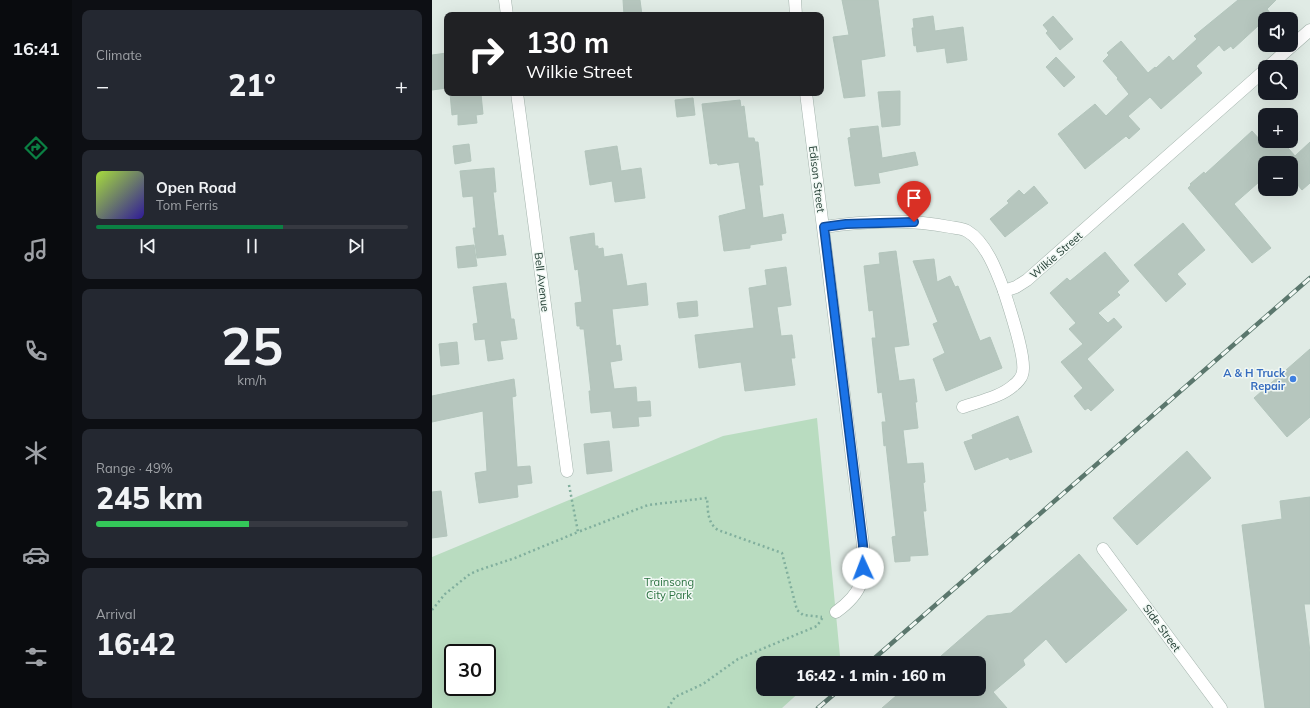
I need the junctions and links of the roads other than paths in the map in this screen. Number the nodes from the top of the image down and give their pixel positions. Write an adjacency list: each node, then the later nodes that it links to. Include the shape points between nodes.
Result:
1 (505, 0): 3 (street)
2 (794, 0): 4 (street)
3 (507, 12)
4 (796, 12)
5 (1310, 30): 6 (street)
6 (1276, 60)
7 (1258, 76): 11 (street, Wilkie Street, via 1027,280)
8 (517, 96): 13 (street, Bell Avenue)
9 (806, 96): 10 (street, Edison Street)
10 (824, 227): 11 (street, via 914,222 938,224 967,231 987,253); 15 (street, Edison Street, via 863,553 859,589 848,603)
11 (1004, 291): 12 (street, via 1018,337 1022,375 1015,385 1002,393)
12 (963, 407)
13 (567, 471)
14 (1103, 549): 16 (street, Side Street)
15 (836, 612)
16 (1221, 708)

